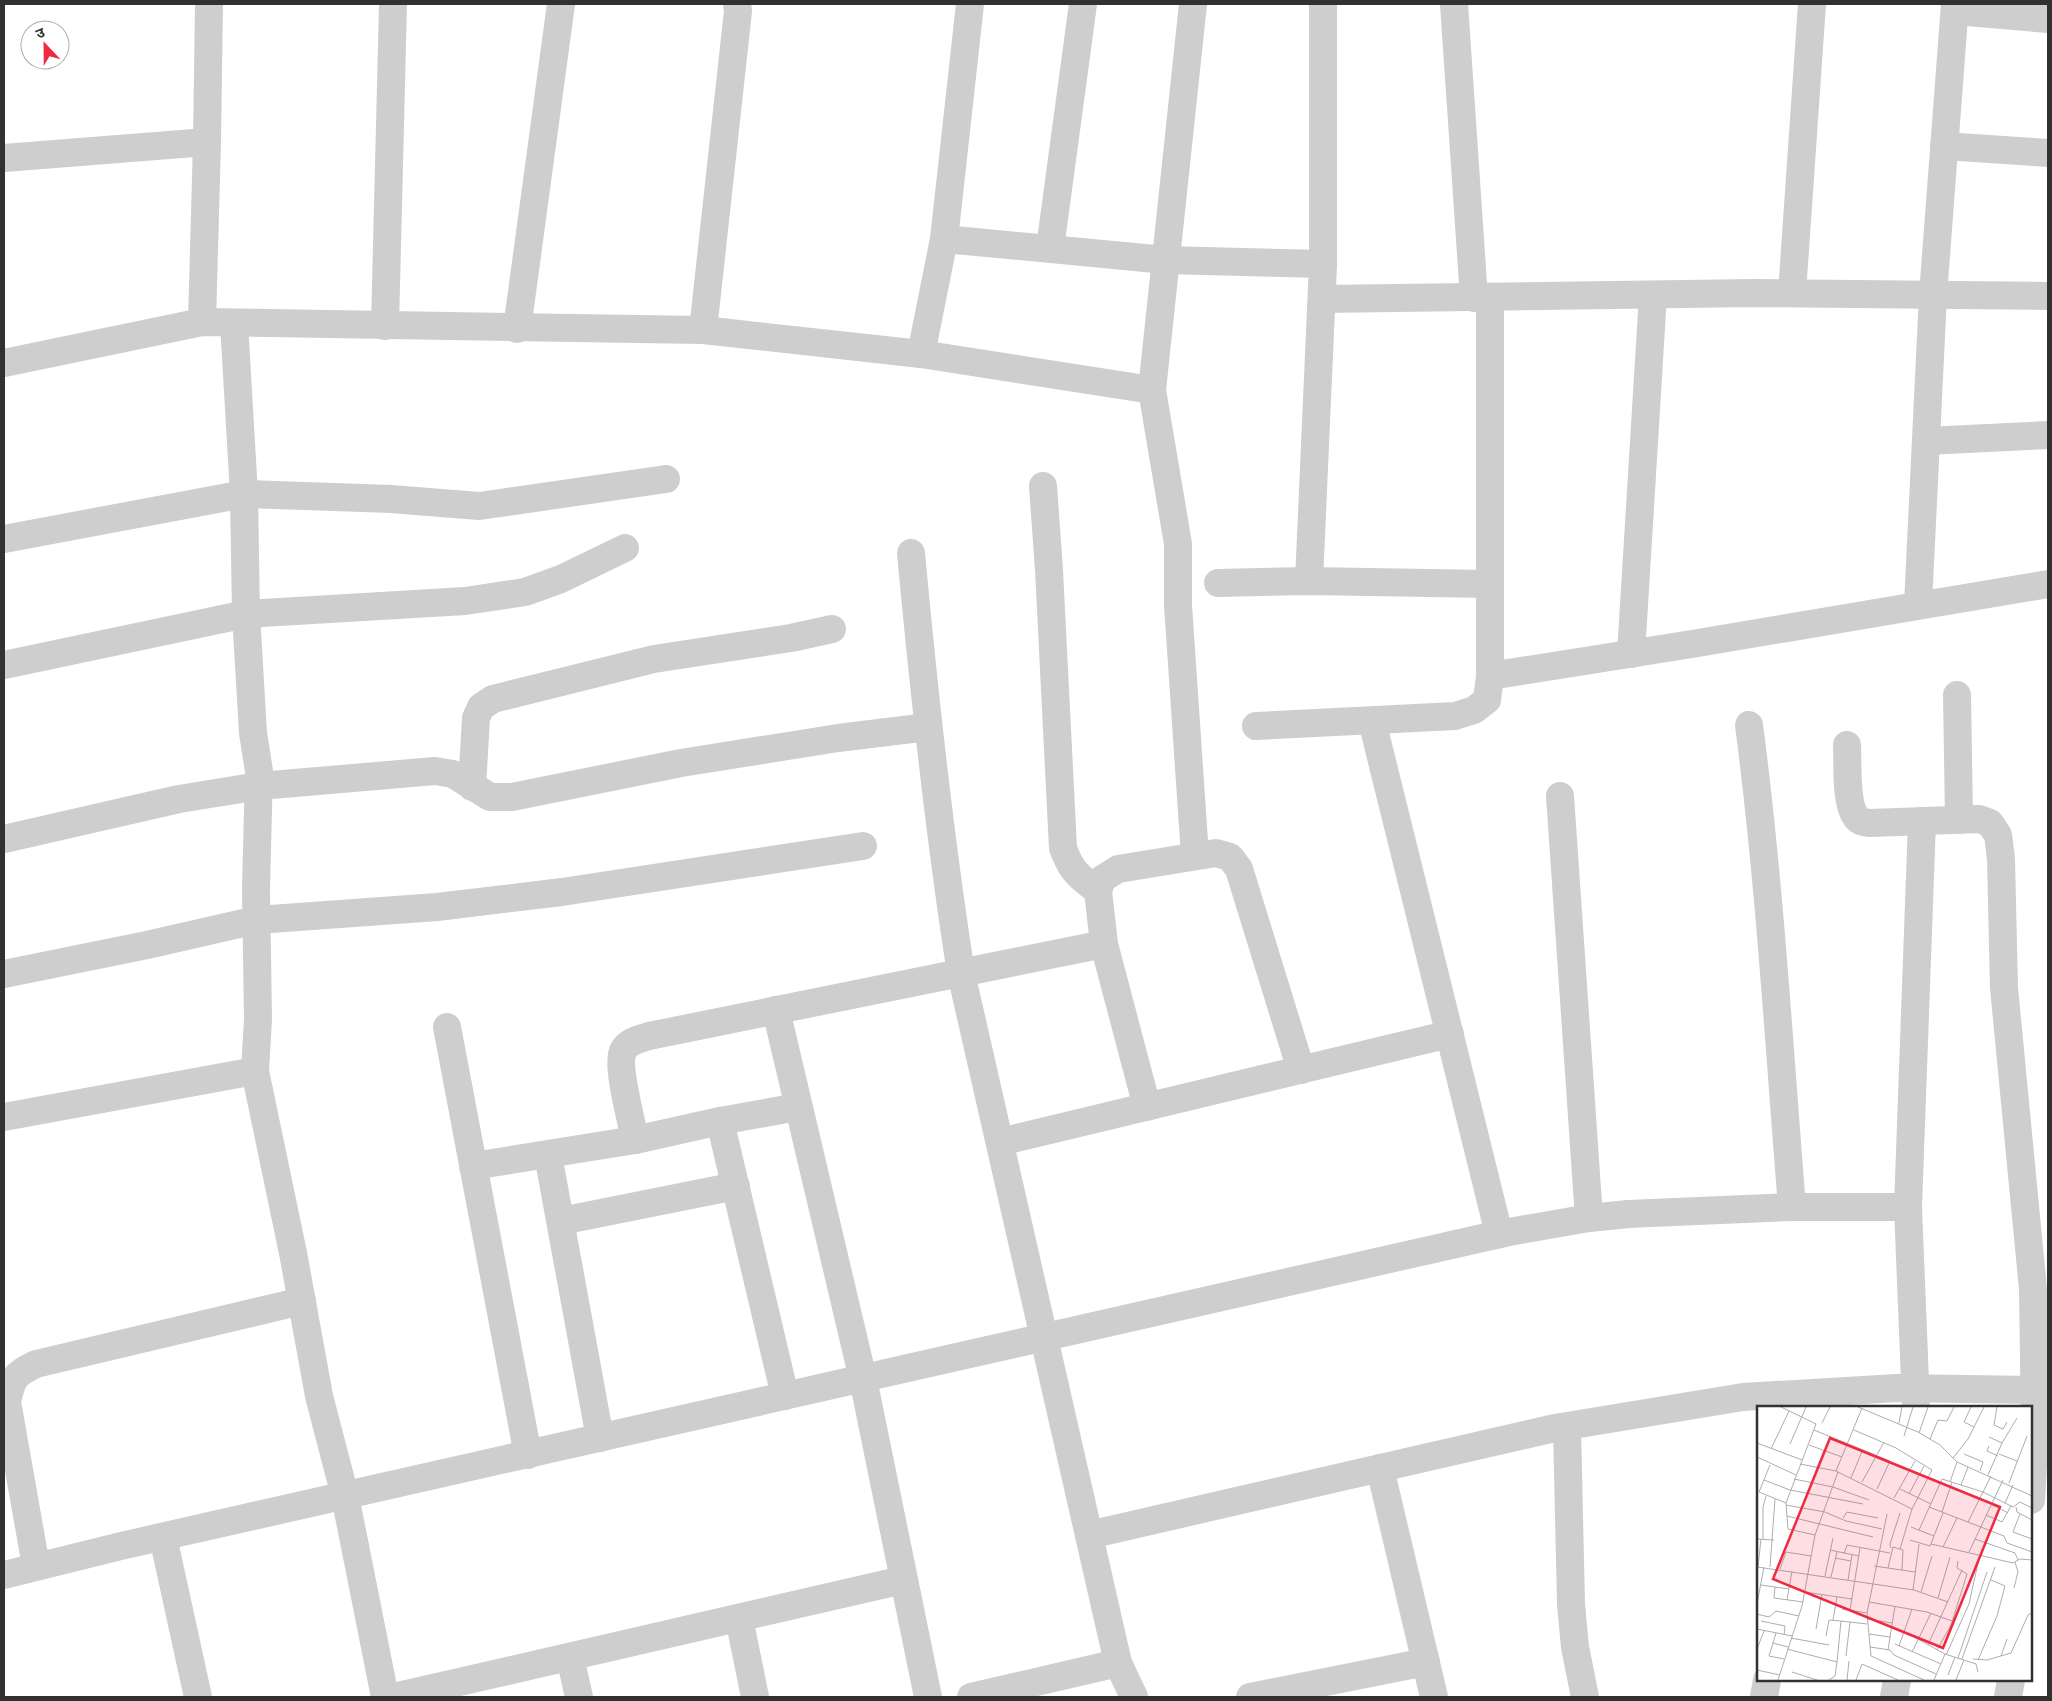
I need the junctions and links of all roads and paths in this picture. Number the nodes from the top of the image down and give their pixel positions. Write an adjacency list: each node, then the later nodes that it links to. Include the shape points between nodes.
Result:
1 (209, 4): 13 (street)
2 (393, 4): 29 (street)
3 (560, 4): 30 (street)
4 (737, 4): 31 (street)
5 (970, 4): 17 (street)
6 (1083, 4): 18 (street)
7 (1193, 4): 19 (street)
8 (1323, 4): 20 (street)
9 (1454, 4): 25 (street)
10 (1812, 4): 21 (street)
11 (1955, 8): 12 (street); 14 (street)
12 (2048, 19)
13 (207, 142): 16 (street); 27 (street)
14 (1944, 146): 15 (street); 22 (street)
15 (2048, 154)
16 (4, 158)
17 (944, 238): 18 (street); 32 (street)
18 (1050, 248): 19 (street)
19 (1166, 260): 20 (street); 34 (street)
20 (1323, 264): 26 (street)
21 (1792, 293): 22 (street); 23 (street)
22 (1933, 294): 24 (street); 36 (street)
23 (1653, 295): 25 (street); 50 (street)
24 (2048, 296)
25 (1482, 297): 26 (street); 45 (street)
26 (1322, 299): 43 (street)
27 (202, 322): 28 (street); 33 (street)
28 (234, 323): 29 (street); 39 (street)
29 (385, 326): 30 (street)
30 (518, 329): 31 (street)
31 (703, 330): 32 (street)
32 (922, 354): 34 (street)
33 (4, 363)
34 (1152, 390): 66 (street, via 1178,544 1178,604)
35 (2048, 435): 36 (street)
36 (1926, 441): 47 (street)
37 (666, 479): 39 (street, via 479,506 391,499)
38 (1043, 486): 67 (street, via 1063,848 1077,877)
39 (244, 494): 40 (street); 48 (street)
40 (4, 539)
41 (625, 548): 48 (street, via 561,579 525,592 465,601)
42 (911, 553): 57 (street)
43 (1309, 581): 44 (street); 45 (street)
44 (1218, 583)
45 (1489, 584): 52 (street)
46 (2048, 584): 47 (street)
47 (1918, 605): 50 (street)
48 (246, 614): 51 (street); 59 (street)
49 (832, 629): 60 (street, via 654,659 493,699 481,706 476,718)
50 (1631, 654): 52 (street)
51 (4, 665)
52 (1490, 676): 54 (street, via 1487,700 1474,710 1455,716)
53 (1957, 695): 63 (street)
54 (1372, 721): 56 (street); 74 (street)
55 (1749, 725): 86 (street, via 1757,786)
56 (1256, 726)
57 (928, 727): 60 (street, via 681,763 512,797 490,797); 70 (street)
58 (1847, 745): 62 (street, via 1850,805 1855,816 1870,823)
59 (259, 786): 60 (street, via 435,771 454,774); 64 (street, via 179,799); 68 (street)
60 (472, 787)
61 (1560, 796): 88 (street)
62 (1922, 820): 63 (street); 87 (street)
63 (1959, 820): 94 (street, via 1979,819 1990,823 1998,835 2004,988 2033,1289)
64 (4, 839)
65 (863, 846): 68 (street, via 447,906)
66 (1195, 856): 67 (street, via 1118,869 1102,879); 75 (street, via 1216,853 1230,857 1239,868)
67 (1098, 892): 69 (street)
68 (257, 920): 71 (street); 76 (street)
69 (1104, 944): 70 (street); 78 (street)
70 (961, 973): 72 (street); 82 (street)
71 (4, 974)
72 (776, 1010): 77 (street); 81 (street, via 632,1041 623,1051 621,1066)
73 (447, 1027): 84 (street)
74 (1450, 1034): 75 (street); 90 (street)
75 (1301, 1070): 78 (street)
76 (255, 1071): 79 (street); 91 (street)
77 (798, 1106): 80 (street); 93 (street)
78 (1147, 1107): 82 (street)
79 (4, 1116)
80 (720, 1121): 81 (street); 85 (street)
81 (635, 1140): 83 (street)
82 (1000, 1142): 92 (street)
83 (548, 1155): 84 (street); 89 (street)
84 (473, 1166): 100 (street)
85 (736, 1186): 89 (street); 95 (street)
86 (1792, 1207): 87 (street); 88 (street)
87 (1908, 1207): 96 (street)
88 (1588, 1218): 90 (street)
89 (561, 1221): 99 (street)
90 (1499, 1234): 92 (street)
91 (302, 1301): 103 (street, via 319,1396); 106 (street, via 36,1364 21,1371 11,1382 6,1402)
92 (1045, 1338): 93 (street); 104 (street)
93 (863, 1379): 95 (street); 108 (street)
94 (2035, 1390): 96 (street); 102 (street)
95 (785, 1396): 99 (street)
96 (1916, 1398): 97 (street)
97 (1785, 1401): 98 (street, via 1743,1398)
98 (1567, 1426): 101 (street); 127 (street, via 1571,1604)
99 (600, 1438): 100 (street)
100 (528, 1455): 103 (street)
101 (1380, 1468): 104 (street); 111 (street)
102 (2032, 1486)
103 (345, 1496): 105 (street); 118 (street)
104 (1089, 1536): 112 (street)
105 (162, 1537): 106 (street); 117 (street)
106 (36, 1566): 107 (street)
107 (4, 1575)
108 (903, 1580): 109 (street); 122 (street)
109 (739, 1618): 110 (street); 121 (street)
110 (570, 1657): 116 (street); 120 (street)
111 (1426, 1662): 125 (street); 126 (street)
112 (1118, 1663): 123 (street); 124 (street)
113 (1767, 1681): 128 (street)
114 (1897, 1681): 129 (street)
115 (2011, 1681): 130 (street)
116 (477, 1688): 119 (street)
117 (198, 1697)
118 (385, 1697)
119 (394, 1697)
120 (579, 1697)
121 (755, 1697)
122 (928, 1697)
123 (971, 1697)
124 (1134, 1697)
125 (1250, 1697)
126 (1434, 1697)
127 (1585, 1697)
128 (1764, 1697)
129 (1894, 1697)
130 (2008, 1697)

